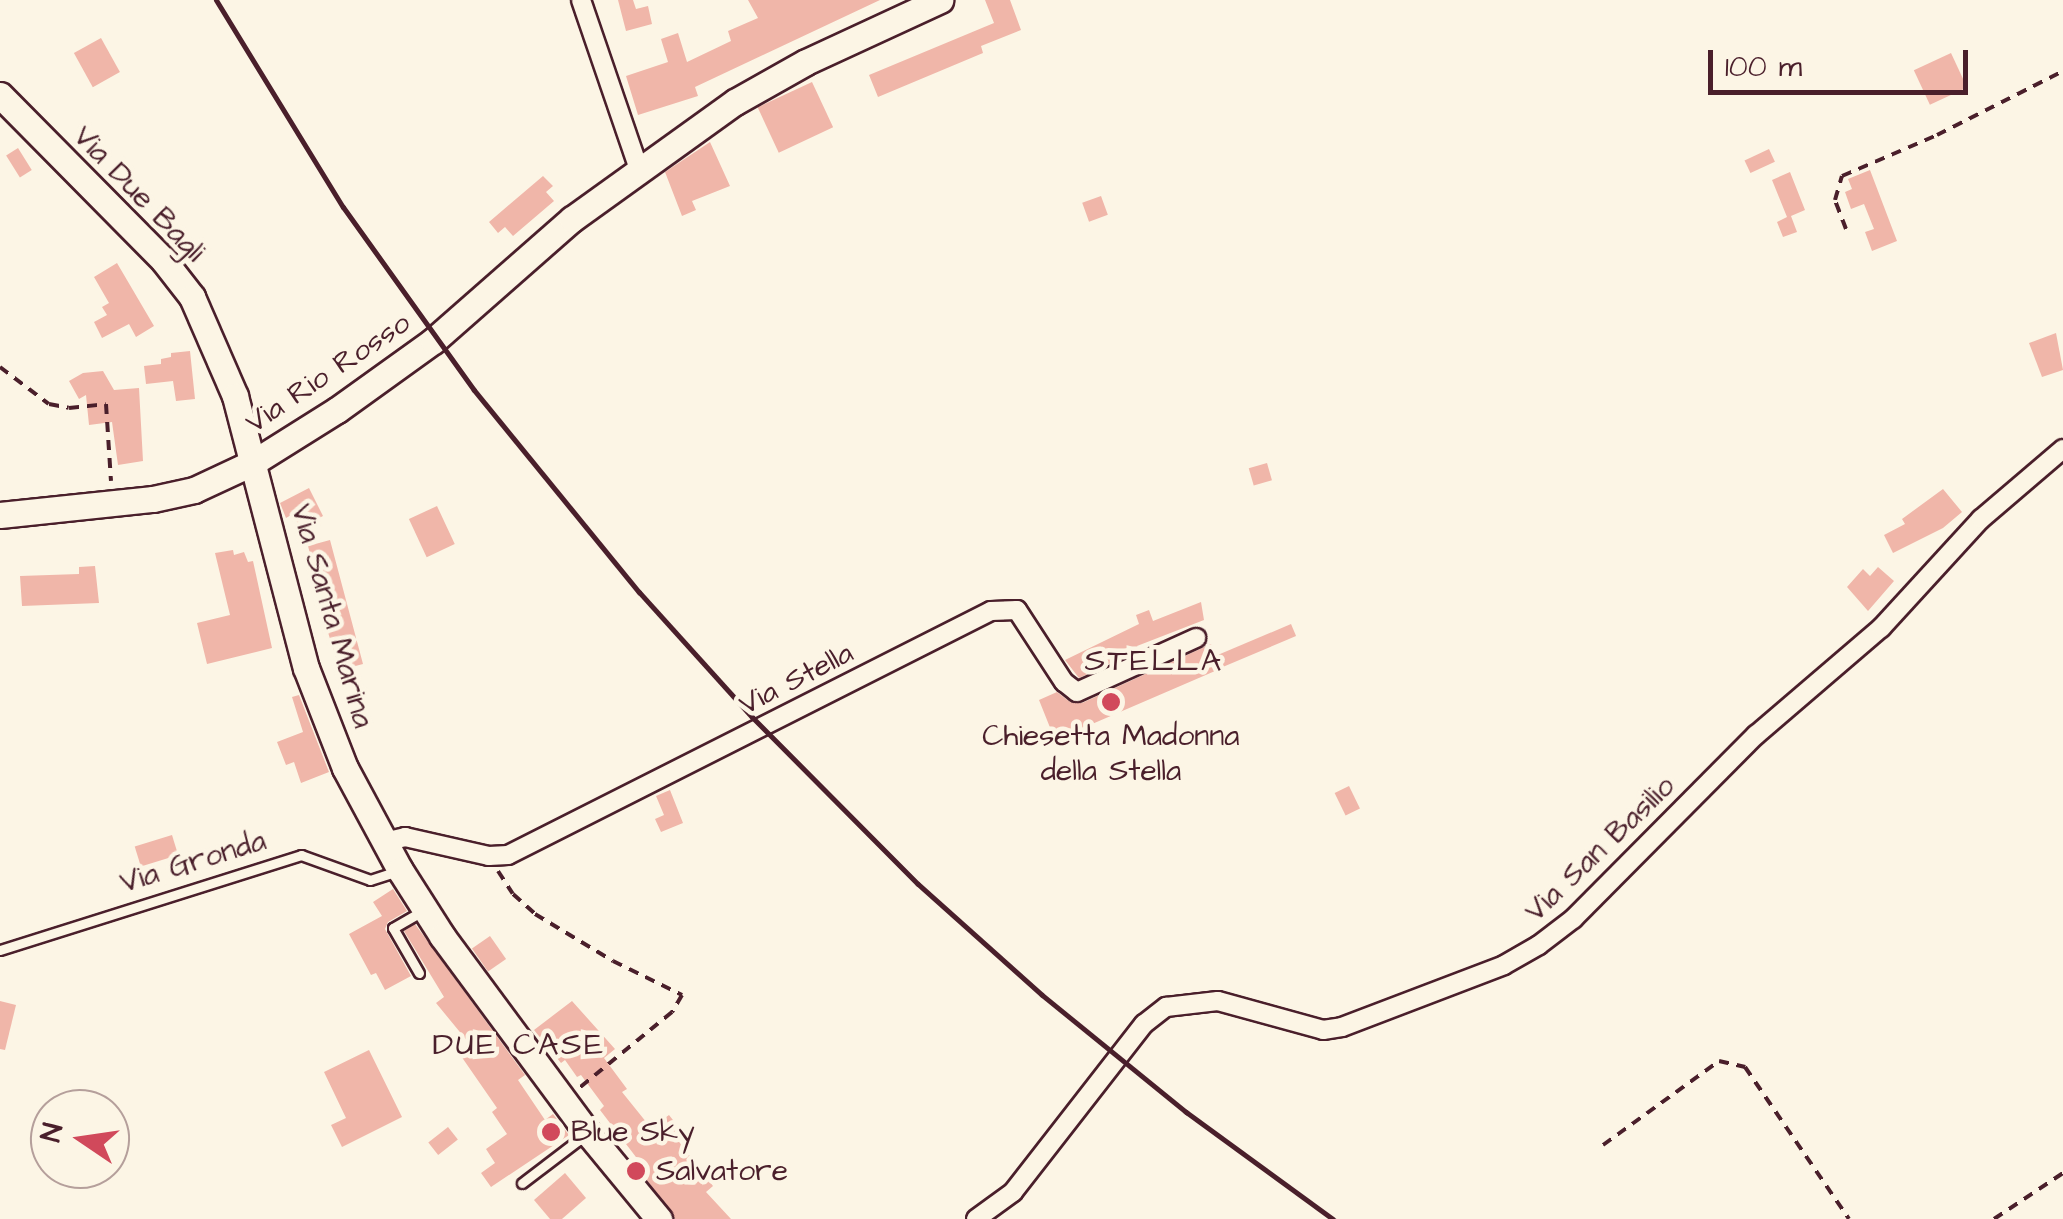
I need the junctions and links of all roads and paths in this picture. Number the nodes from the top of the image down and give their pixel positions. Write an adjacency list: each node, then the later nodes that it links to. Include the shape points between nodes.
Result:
1 (581, 0): 5 (street)
2 (940, 0): 5 (street, Via Rio Rosso, via 764,86)
3 (2063, 71): 6 (path, via 1842,176 1835,200)
4 (0, 95): 9 (street, Via Due Bagli, via 192,297 222,362)
5 (639, 168): 9 (street, Via Rio Rosso, via 434,341)
6 (1846, 229)
7 (0, 366): 10 (path, via 49,404 106,404)
8 (2063, 449): 25 (street, Via San Basilio, via 1981,519 1881,628 1756,734 1574,918 1538,945 1504,965 1342,1027 1323,1030 1218,1000 1166,1007 1144,1024 1014,1192)
9 (254, 462): 10 (street, Via Rio Rosso, via 194,490); 13 (street, Via Santa Marina, via 318,701)
10 (113, 506): 11 (street, Via Rio Rosso)
11 (0, 516)
12 (1196, 638): 14 (street, Via Stella, via 1078,692 1064,682 1017,610 991,611 508,855)
13 (384, 842): 14 (street, via 405,837); 15 (street, Via Santa Marina)
14 (489, 856): 19 (path, via 512,894 535,914 682,995 672,1012)
15 (400, 870): 16 (street, Via Santa Marina); 17 (lane, Via Gronda, via 370,880 301,855)
16 (424, 909): 18 (lane, via 393,928); 19 (street, Via Santa Marina)
17 (0, 950)
18 (419, 973)
19 (563, 1100): 20 (street, Via Santa Marina)
20 (588, 1133): 23 (lane); 24 (street, Via Santa Marina)
21 (1603, 1145): 26 (path, via 1719,1061 1745,1067)
22 (2063, 1173): 27 (path)
23 (522, 1183)
24 (659, 1219)
25 (976, 1219)
26 (1850, 1219)
27 (1994, 1219)

